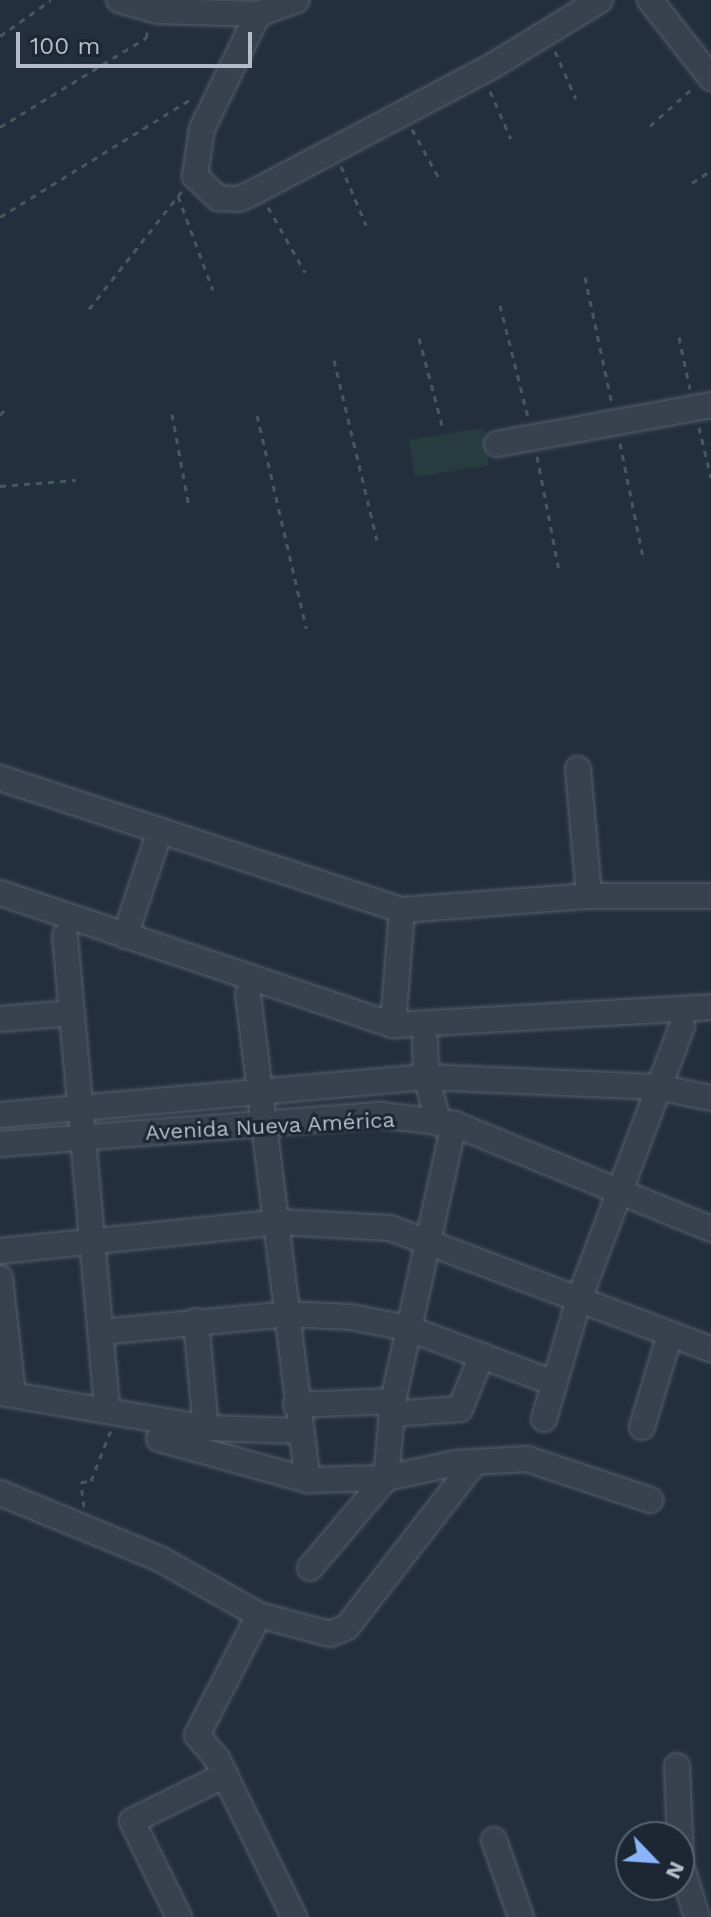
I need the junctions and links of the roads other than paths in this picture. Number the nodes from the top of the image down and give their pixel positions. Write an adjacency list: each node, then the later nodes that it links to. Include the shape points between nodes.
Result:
1 (119, 0): 5 (street, via 158,11)
2 (297, 0): 5 (street)
3 (600, 0): 5 (street, via 481,72 258,190 239,199 218,198 195,176 202,129)
4 (650, 0): 6 (street)
5 (258, 14)
6 (709, 76)
7 (711, 405): 8 (street)
8 (497, 444)
9 (578, 769): 13 (street)
10 (0, 778): 11 (street)
11 (160, 831): 15 (street); 17 (street)
12 (0, 893): 17 (street)
13 (589, 896): 14 (street); 15 (street)
14 (711, 896)
15 (402, 910): 22 (street)
16 (65, 936): 20 (street)
17 (125, 936): 22 (street)
18 (248, 994): 28 (street)
19 (711, 1007): 22 (street)
20 (72, 1013): 21 (street); 30 (street)
21 (0, 1019)
22 (393, 1025)
23 (682, 1026): 27 (street)
24 (425, 1041): 25 (street)
25 (426, 1077): 26 (street); 27 (street); 32 (street)
26 (369, 1081): 28 (street); 32 (street)
27 (657, 1087): 29 (street); 36 (street)
28 (262, 1090): 30 (street); 33 (street)
29 (711, 1098)
30 (79, 1107): 31 (street); 34 (street)
31 (0, 1115)
32 (437, 1123): 33 (street, Avenida Nueva América, via 381,1115); 36 (street, Avenida Nueva América); 39 (street)
33 (267, 1124): 34 (street, Avenida Nueva América); 37 (street)
34 (82, 1138): 35 (street, Avenida Nueva América); 40 (street)
35 (0, 1144)
36 (617, 1191): 38 (street, Avenida Nueva América); 43 (street)
37 (279, 1222): 39 (street, via 376,1227); 40 (street); 44 (street)
38 (711, 1229)
39 (427, 1238): 43 (street); 46 (street)
40 (92, 1240): 41 (street); 47 (street)
41 (0, 1251)
42 (0, 1278): 52 (street)
43 (579, 1299): 48 (street); 51 (street)
44 (287, 1314): 45 (street); 46 (street); 53 (street)
45 (196, 1321): 47 (street); 58 (street)
46 (407, 1328): 50 (street); 54 (street)
47 (101, 1332): 55 (street)
48 (670, 1334): 49 (street); 57 (street)
49 (711, 1349)
50 (482, 1355): 51 (street); 54 (street, via 460,1409)
51 (554, 1383): 56 (street)
52 (6, 1393): 55 (street)
53 (296, 1405): 54 (street); 59 (street)
54 (392, 1408): 62 (street)
55 (113, 1411): 58 (street)
56 (544, 1419)
57 (642, 1427)
58 (206, 1428): 59 (street)
59 (300, 1431): 63 (street)
60 (159, 1439): 63 (street)
61 (475, 1462): 62 (street); 65 (street, via 546,1463); 67 (street, via 347,1627 315,1633)
62 (386, 1478): 63 (street); 66 (street)
63 (308, 1480)
64 (0, 1493): 67 (street, via 84,1523)
65 (650, 1500)
66 (310, 1568)
67 (259, 1615): 69 (street, via 199,1725 200,1744)
68 (677, 1766): 74 (street, via 681,1865)
69 (225, 1775): 71 (street, via 132,1821); 72 (street)
70 (494, 1840): 73 (street)
71 (179, 1917)
72 (294, 1917)
73 (521, 1917)
74 (697, 1917)

